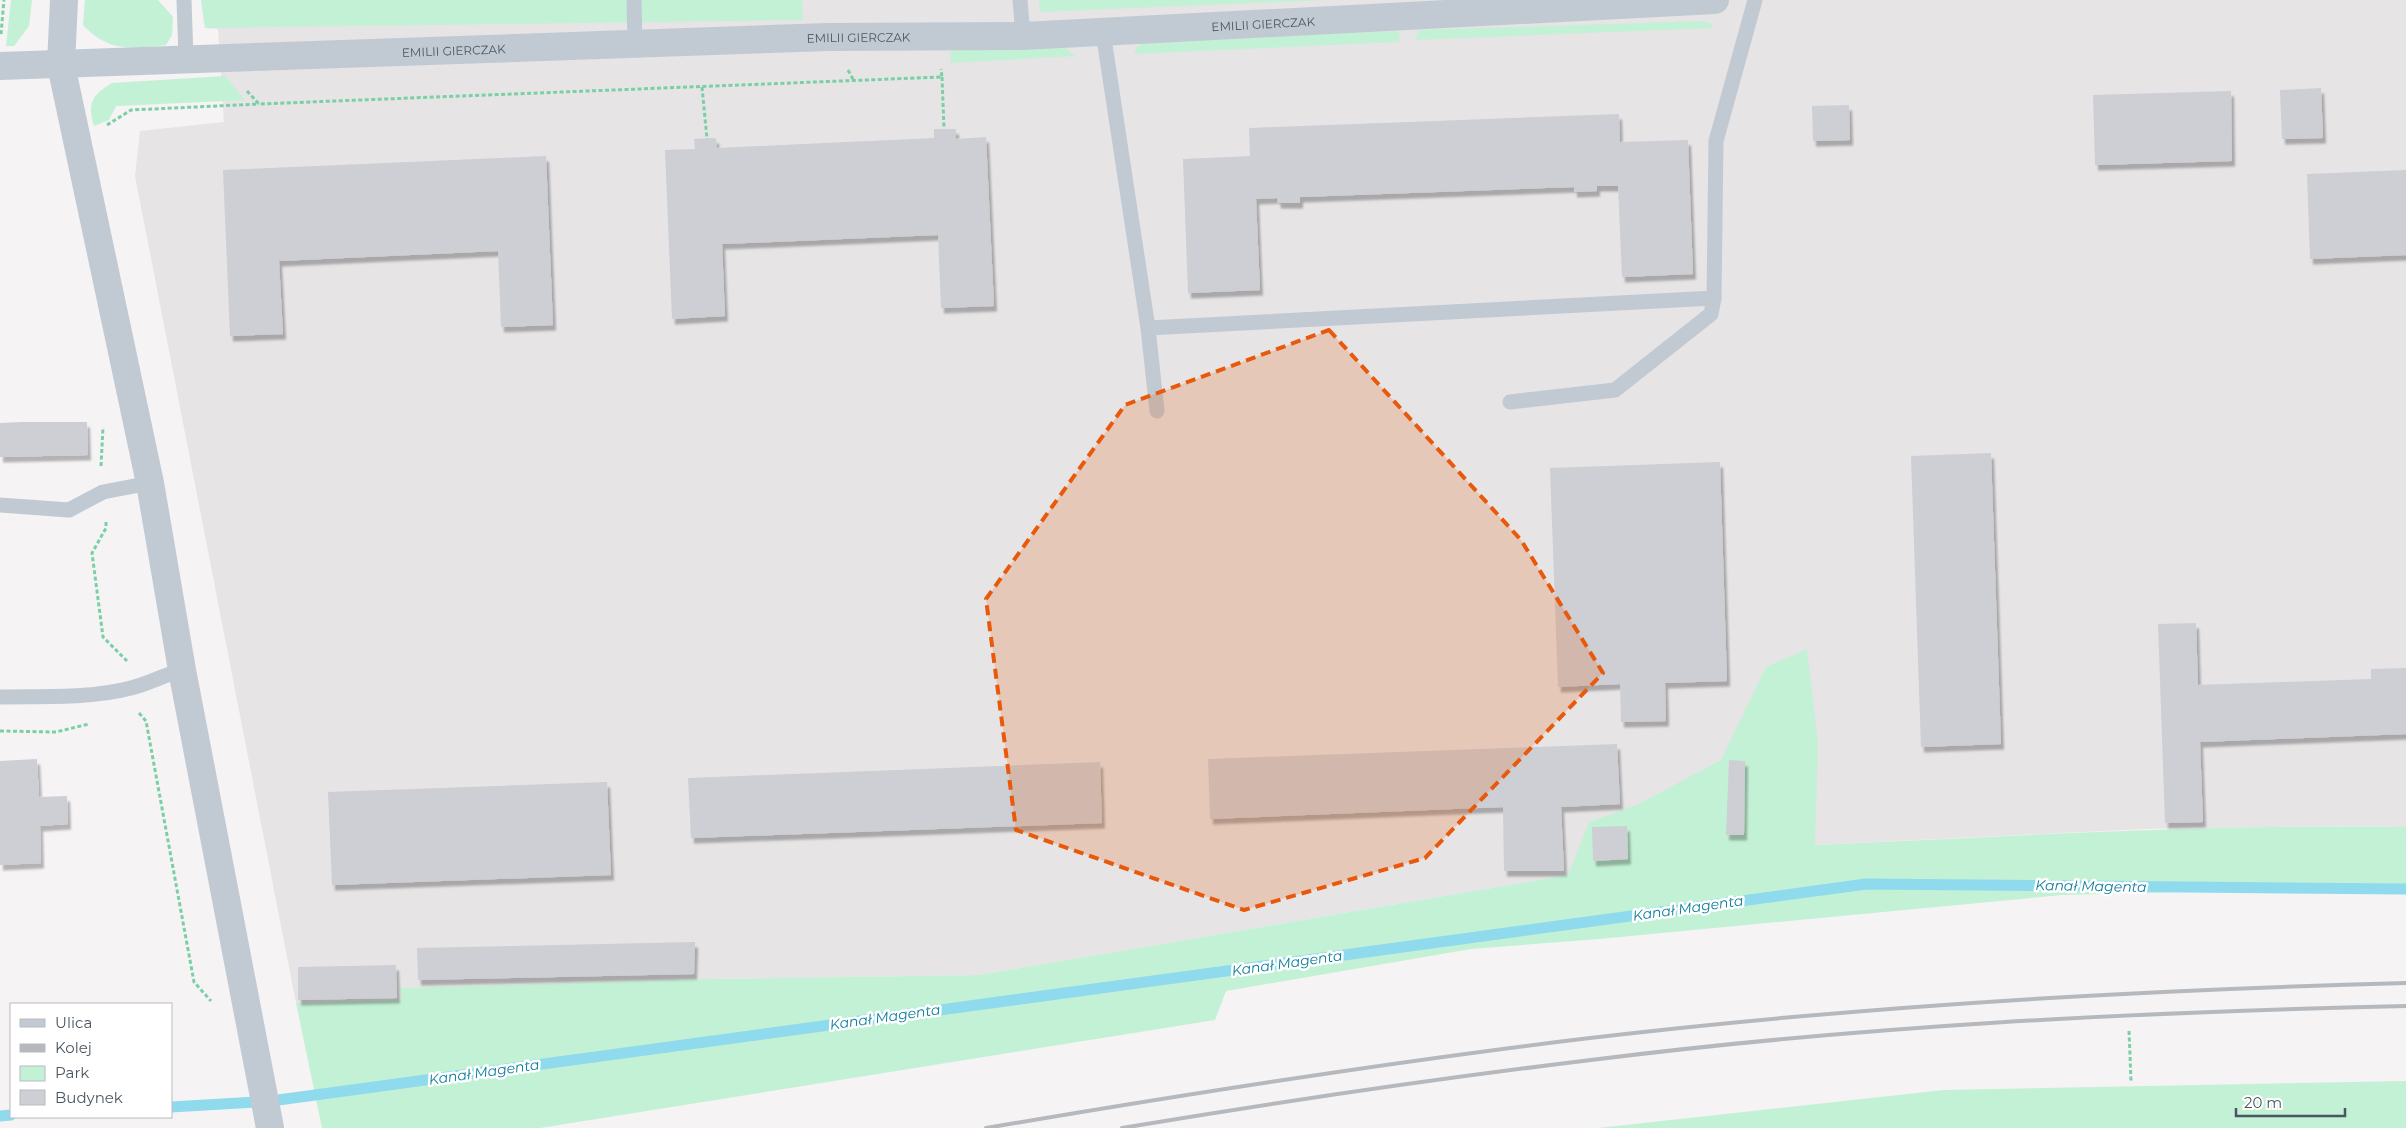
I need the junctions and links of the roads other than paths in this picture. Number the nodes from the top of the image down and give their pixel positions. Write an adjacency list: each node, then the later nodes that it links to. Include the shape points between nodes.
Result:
1 (64, 0): 11 (street)
2 (184, 0): 10 (lane)
3 (634, 0): 9 (lane)
4 (1020, 0): 8 (lane)
5 (1715, 0): 7 (street, EMILII GIERCZAK)
6 (1755, 0): 13 (lane, via 1716,141)
7 (1103, 32): 8 (street, EMILII GIERCZAK); 14 (lane)
8 (1023, 36): 9 (street, EMILII GIERCZAK, via 828,37)
9 (635, 45): 10 (street, EMILII GIERCZAK)
10 (186, 58): 11 (street, EMILII GIERCZAK)
11 (61, 65): 12 (street, EMILII GIERCZAK); 17 (street)
12 (0, 66)
13 (1714, 298): 14 (lane); 15 (lane, via 1711,314 1615,390)
14 (1148, 328): 16 (lane)
15 (1510, 402)
16 (1157, 411)
17 (150, 483): 18 (lane, via 103,492 69,510); 19 (street)
18 (0, 505)
19 (182, 670): 20 (lane, via 133,688 68,697); 21 (street)
20 (0, 697)
21 (270, 1128)

